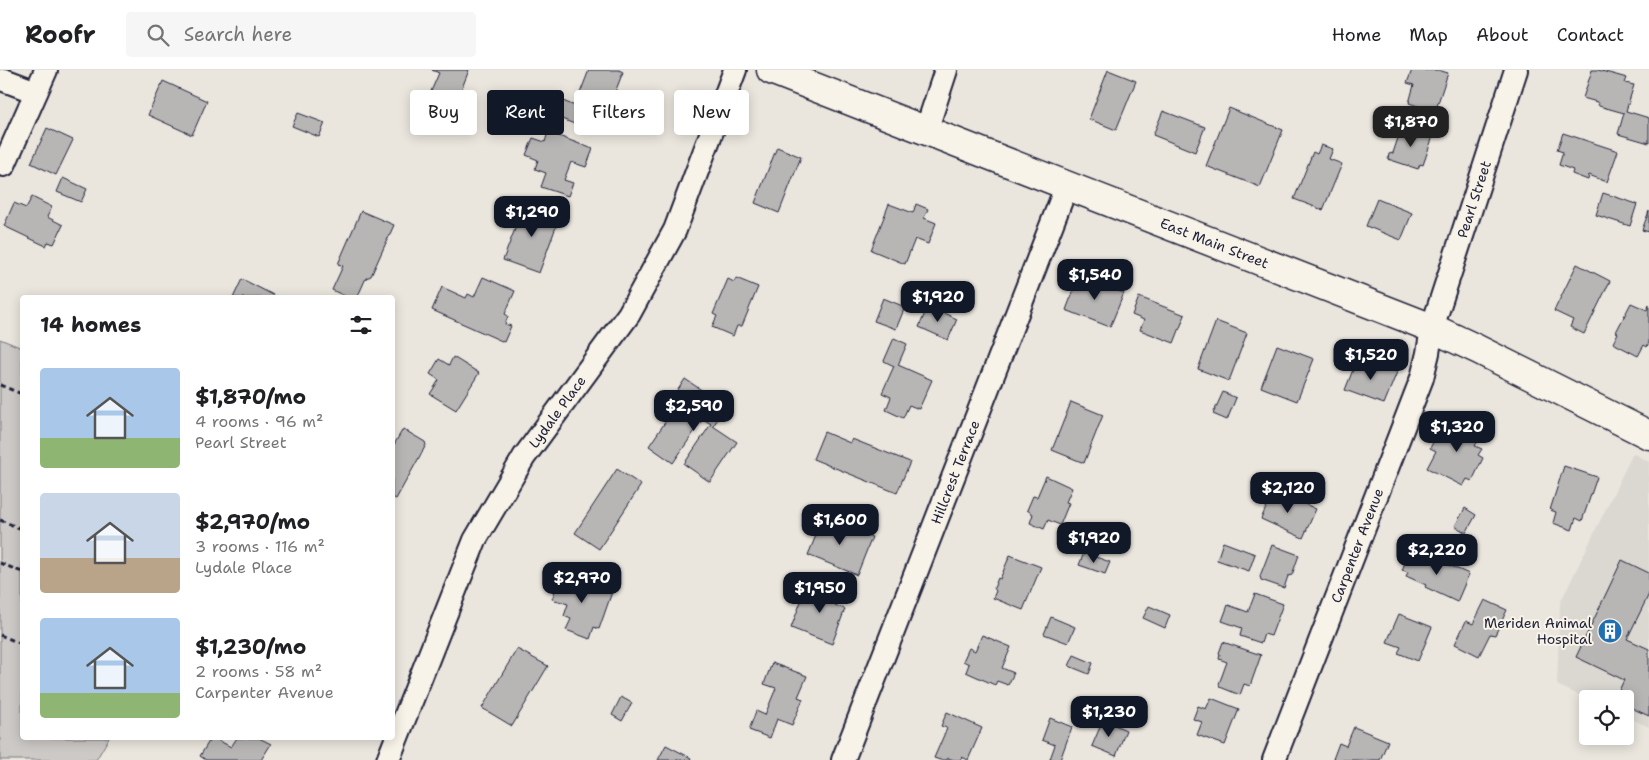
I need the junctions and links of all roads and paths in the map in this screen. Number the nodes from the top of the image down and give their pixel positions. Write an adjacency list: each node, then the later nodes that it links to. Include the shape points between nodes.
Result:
1 (46, 70): 7 (street)
2 (735, 70): 21 (street, Lydale Place, via 676,230 629,314 524,457 474,540)
3 (771, 70): 8 (main road, East Main Street)
4 (946, 70): 8 (street)
5 (1516, 70): 11 (street, Pearl Street)
6 (4, 79): 7 (street)
7 (36, 92): 9 (street)
8 (926, 131): 10 (main road, East Main Street)
9 (4, 165)
10 (1067, 185): 11 (main road, East Main Street); 22 (street, Hillcrest Terrace)
11 (1432, 328): 14 (main road, East Main Street); 23 (street, Carpenter Avenue, via 1422,378)
12 (0, 385): 13 (path)
13 (20, 393)
14 (1649, 435)
15 (0, 520): 16 (path)
16 (20, 528)
17 (0, 563): 18 (path)
18 (20, 571)
19 (0, 635): 20 (path)
20 (20, 643)
21 (388, 760)
22 (843, 760)
23 (1274, 760)

